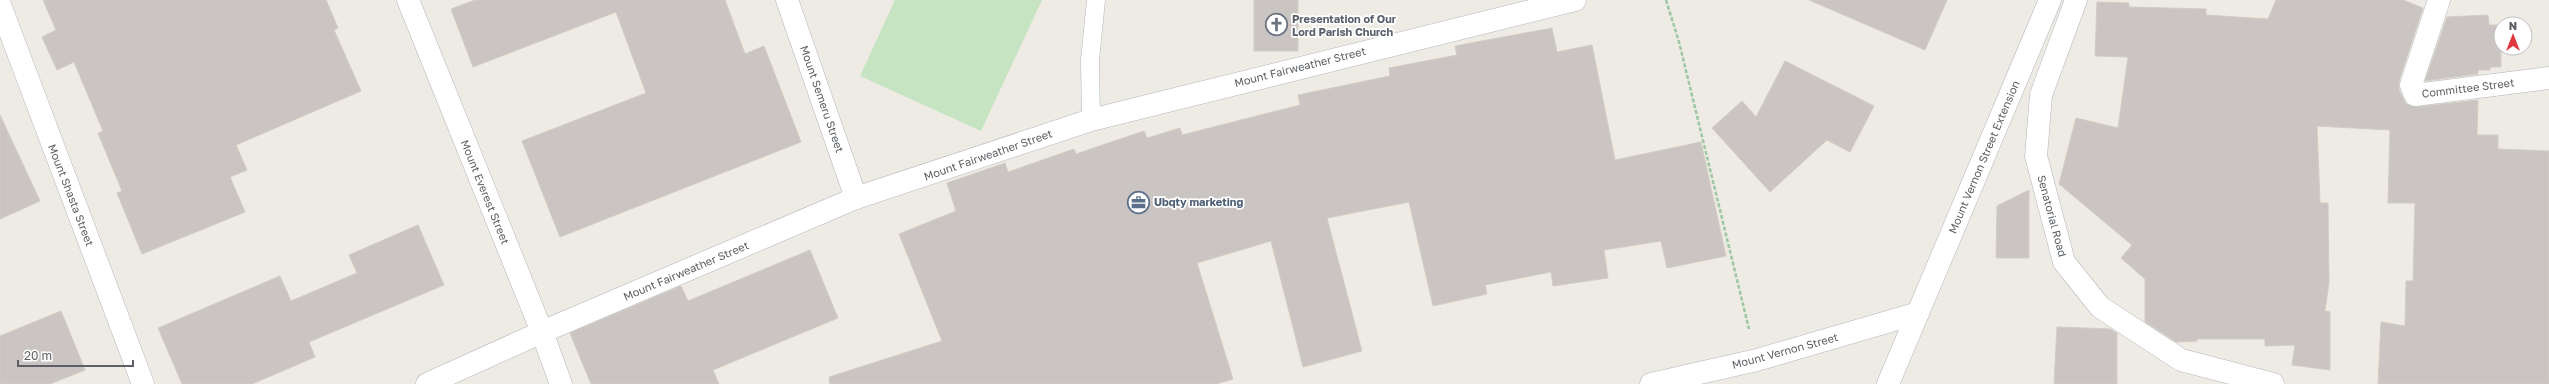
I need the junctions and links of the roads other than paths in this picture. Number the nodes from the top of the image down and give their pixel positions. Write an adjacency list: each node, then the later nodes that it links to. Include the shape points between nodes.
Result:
1 (408, 0): 13 (street, Mount Everest Street)
2 (787, 0): 11 (street, Mount Semeru Street)
3 (1096, 0): 10 (lane, via 1090,60)
4 (1575, 0): 10 (street, Mount Fairweather Street)
5 (2050, 0): 12 (street, Mount Vernon Street Extension)
6 (2076, 0): 19 (street, Senatorial Road, via 2041,95 2036,156 2064,262 2100,307 2181,360)
7 (2439, 0): 9 (street, Committee Street, via 2412,85 2415,95)
8 (0, 6): 14 (street, Mount Shasta Street)
9 (2549, 78)
10 (1091, 120): 11 (street, Mount Fairweather Street)
11 (856, 198): 13 (street, Mount Fairweather Street)
12 (1918, 313): 17 (street, Mount Vernon Street, via 1757,360); 18 (street, Mount Vernon Street Extension)
13 (542, 332): 15 (street, Mount Fairweather Street); 16 (street, Mount Everest Street)
14 (143, 384)
15 (427, 384)
16 (561, 384)
17 (1651, 384)
18 (1888, 384)
19 (2273, 384)

